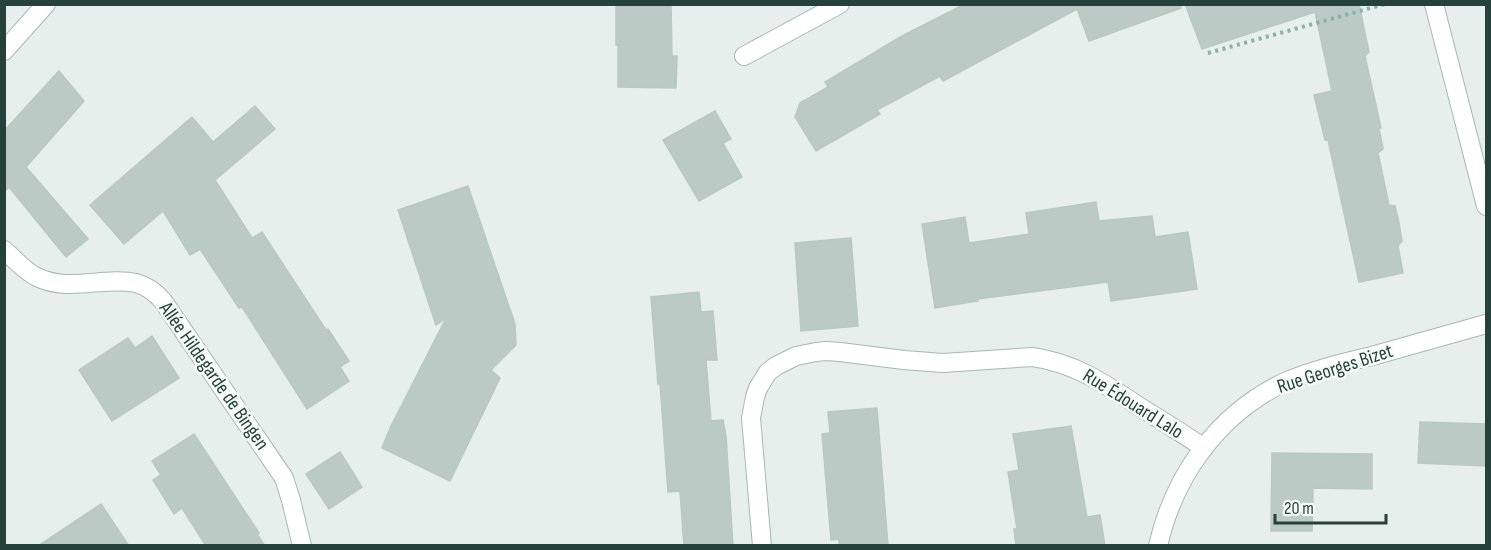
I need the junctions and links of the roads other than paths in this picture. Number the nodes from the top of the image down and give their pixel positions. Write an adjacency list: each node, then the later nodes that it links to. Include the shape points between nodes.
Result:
1 (46, 4): 4 (street)
2 (840, 4): 5 (street)
3 (1434, 4): 6 (street)
4 (4, 51)
5 (744, 56)
6 (1486, 206)
7 (4, 250): 10 (street, Allée Hildegarde de Bingen, via 45,280 64,284 136,283 164,301 284,478)
8 (1486, 324): 9 (street, Rue Georges Bizet, via 1286,381 1235,414)
9 (1204, 448): 11 (street, Rue Édouard Lalo, via 1100,381 1055,361 1032,357 918,362 840,352 796,356 768,372 758,388 751,418); 12 (street, Rue Georges Bizet, via 1174,498)
10 (302, 546)
11 (762, 546)
12 (1158, 546)

